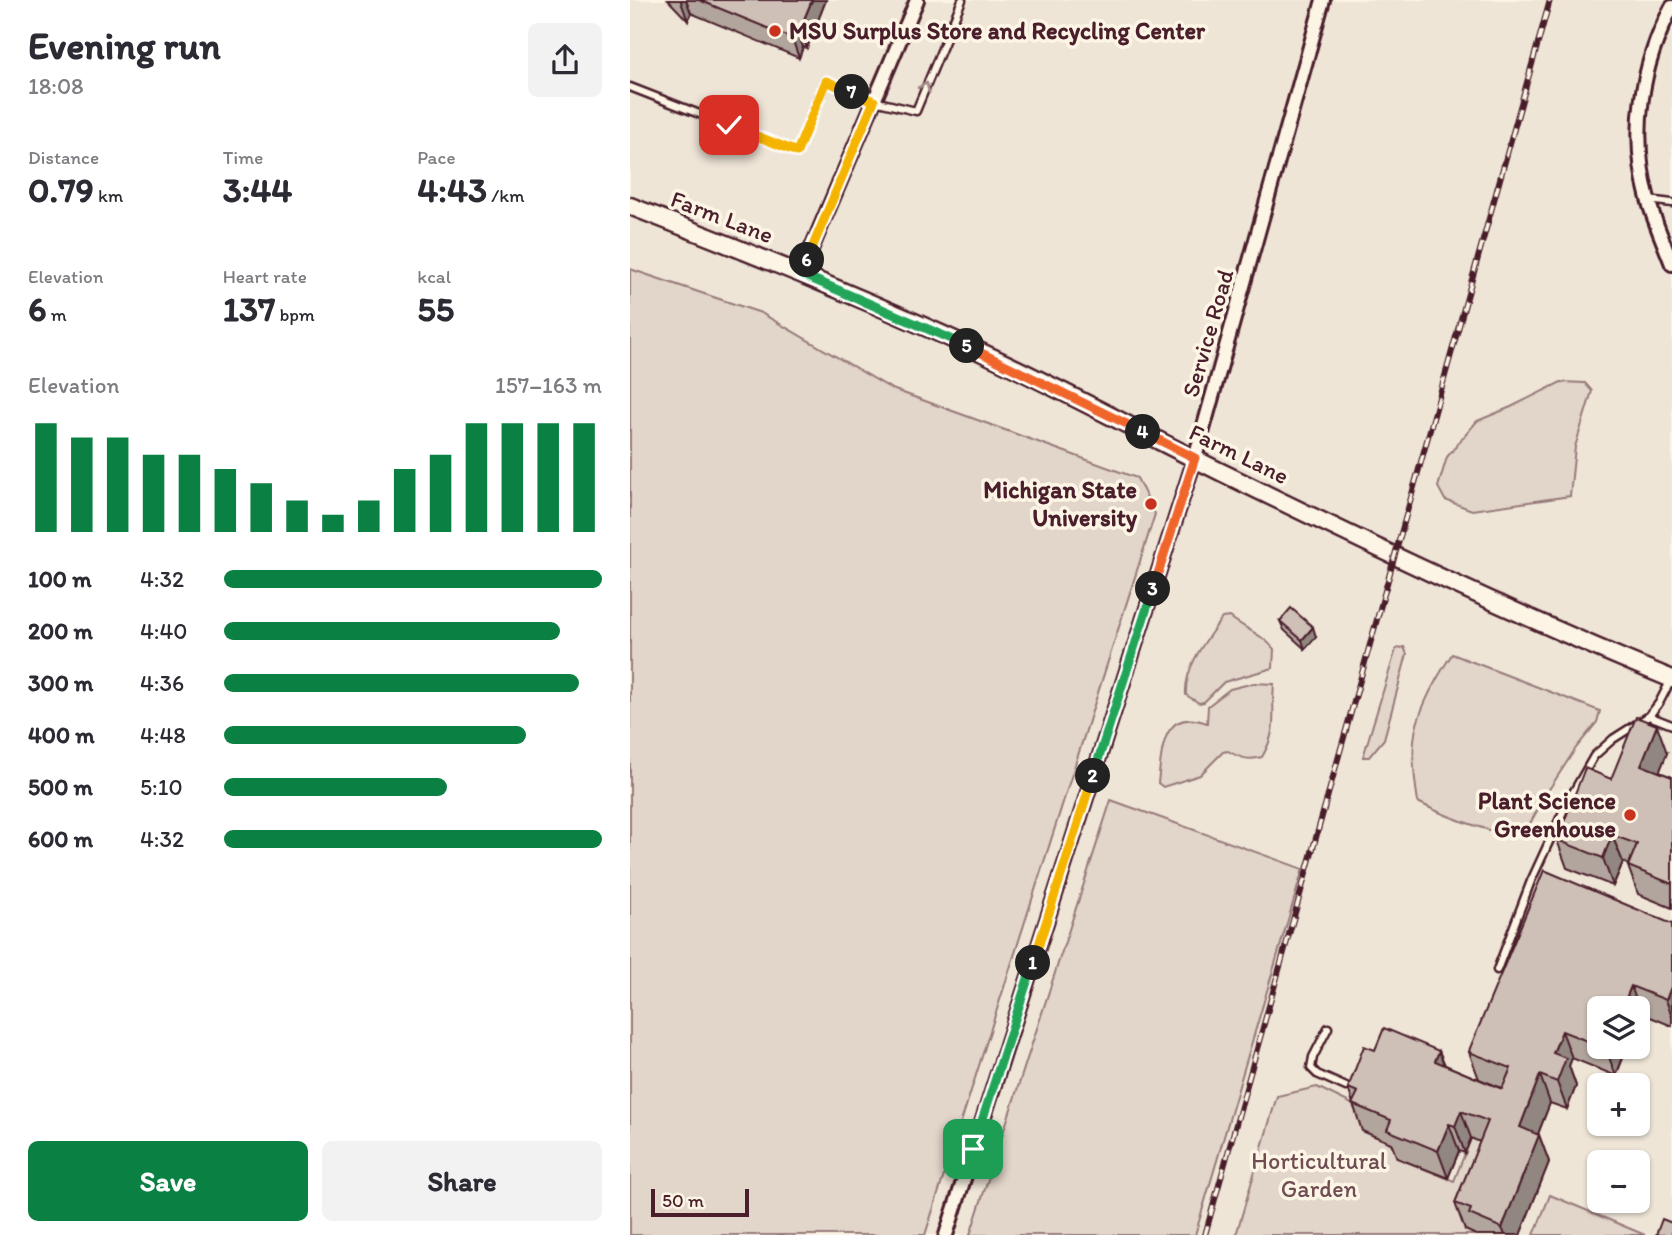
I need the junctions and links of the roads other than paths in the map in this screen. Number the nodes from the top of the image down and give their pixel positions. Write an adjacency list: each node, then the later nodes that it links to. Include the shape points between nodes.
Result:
1 (917, 0): 6 (street)
2 (962, 0): 6 (lane, one-way to 2, via 916,111)
3 (1323, 0): 12 (street, Service Road)
4 (1672, 6): 7 (street, via 1654,44 1642,97 1640,153)
5 (630, 87): 6 (lane, via 797,152 826,81)
6 (874, 101): 11 (street)
7 (1648, 200): 8 (lane); 10 (street)
8 (1672, 203)
9 (630, 206): 11 (street, Farm Lane)
10 (1672, 264)
11 (801, 274): 12 (street, Farm Lane, via 999,361)
12 (1195, 458): 13 (street, Farm Lane, via 1505,606); 19 (street, Service Road)
13 (1672, 678): 14 (lane)
14 (1649, 716): 15 (lane); 16 (lane, via 1594,756 1531,881)
15 (1672, 725)
16 (1497, 970)
17 (1328, 1028): 18 (lane, via 1311,1068)
18 (1346, 1087)
19 (946, 1235)

